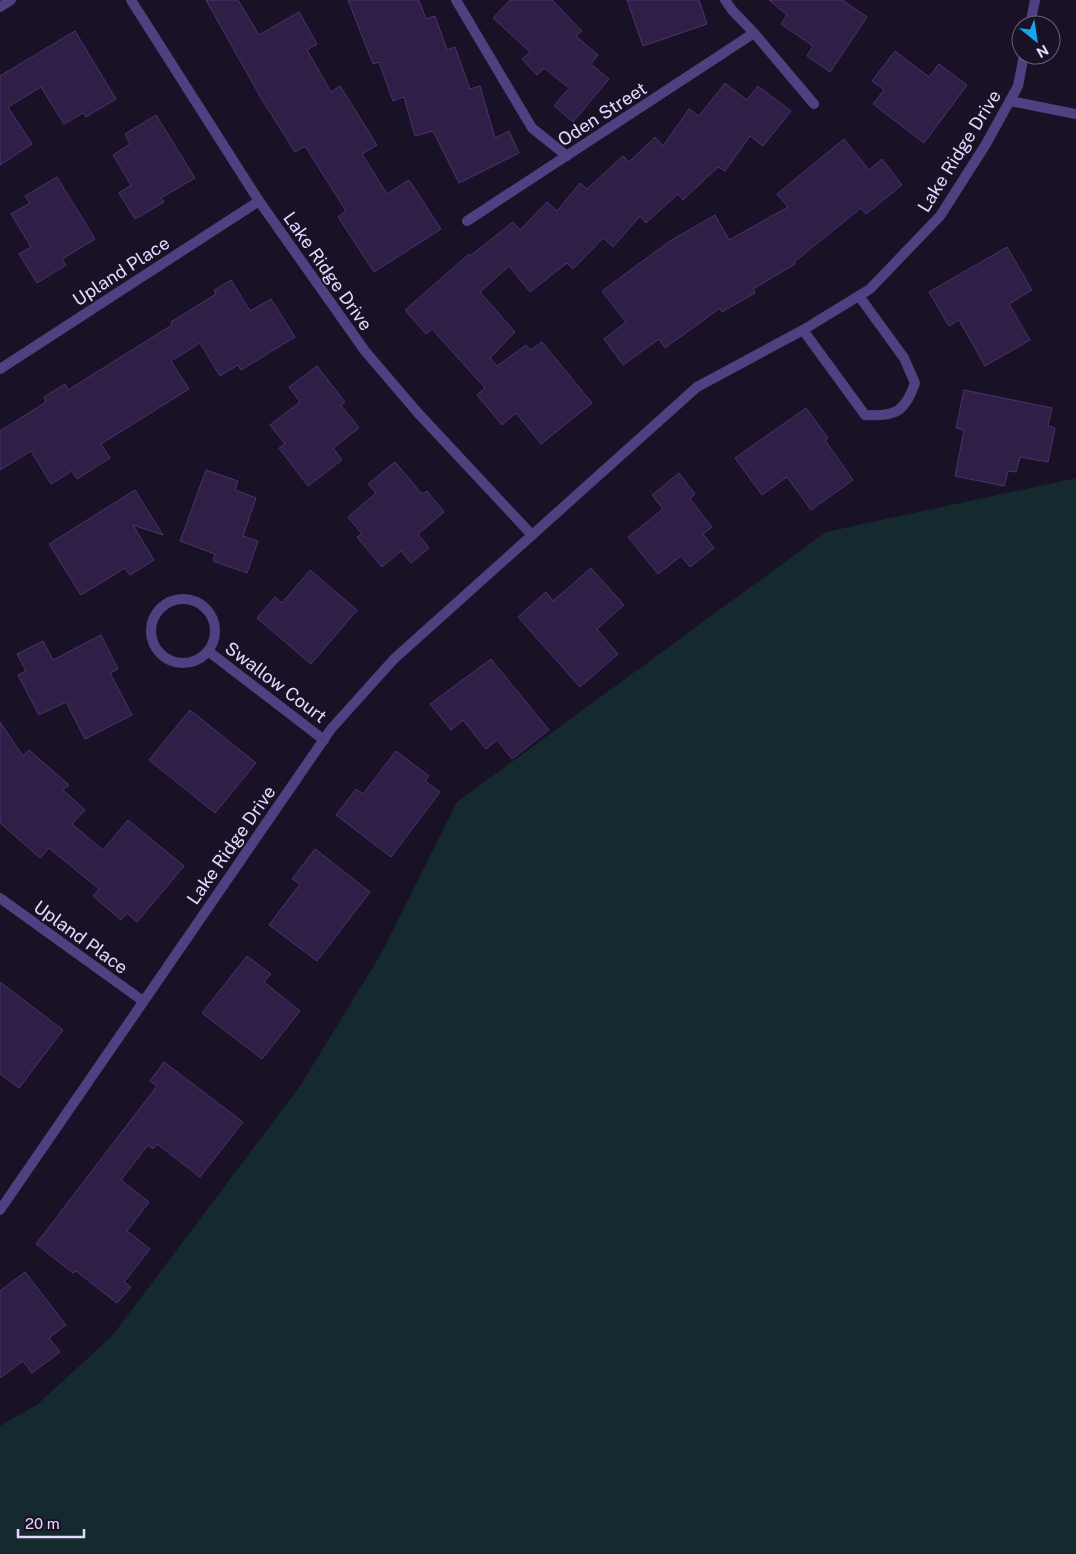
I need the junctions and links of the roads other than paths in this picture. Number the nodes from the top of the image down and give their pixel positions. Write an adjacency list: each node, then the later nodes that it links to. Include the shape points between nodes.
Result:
1 (11, 0): 6 (street)
2 (131, 0): 14 (street, Lake Ridge Drive)
3 (456, 0): 13 (street, via 532,128)
4 (725, 0): 8 (street)
5 (1035, 0): 7 (street)
6 (0, 7)
7 (1032, 15)
8 (754, 33): 11 (street); 13 (street, Oden Street)
9 (1022, 65): 10 (street, Lake Ridge Drive, via 1018,86)
10 (1010, 101): 12 (street); 16 (street, Lake Ridge Drive, via 940,216 870,289)
11 (814, 104)
12 (1076, 114)
13 (567, 156): 15 (street, Oden Street)
14 (259, 201): 18 (street, Upland Place); 19 (street, Lake Ridge Drive, via 365,351)
15 (467, 221)
16 (859, 296): 17 (street, Lake Ridge Drive); 17 (street, via 904,358 915,383 910,398 899,411 885,416 865,415)
17 (803, 330): 19 (street, Lake Ridge Drive, via 697,387)
18 (0, 369)
19 (532, 535): 21 (street, Lake Ridge Drive, via 394,659)
20 (208, 651): 20 (street, Swallow Court, via 184,663 166,658 154,645 150,627 158,610 175,599 195,600 204,606 212,618 215,632); 21 (street, Swallow Court)
21 (324, 740): 23 (street, Lake Ridge Drive)
22 (0, 898): 23 (street, Upland Place)
23 (143, 1001): 24 (street, Lake Ridge Drive)
24 (0, 1210)

